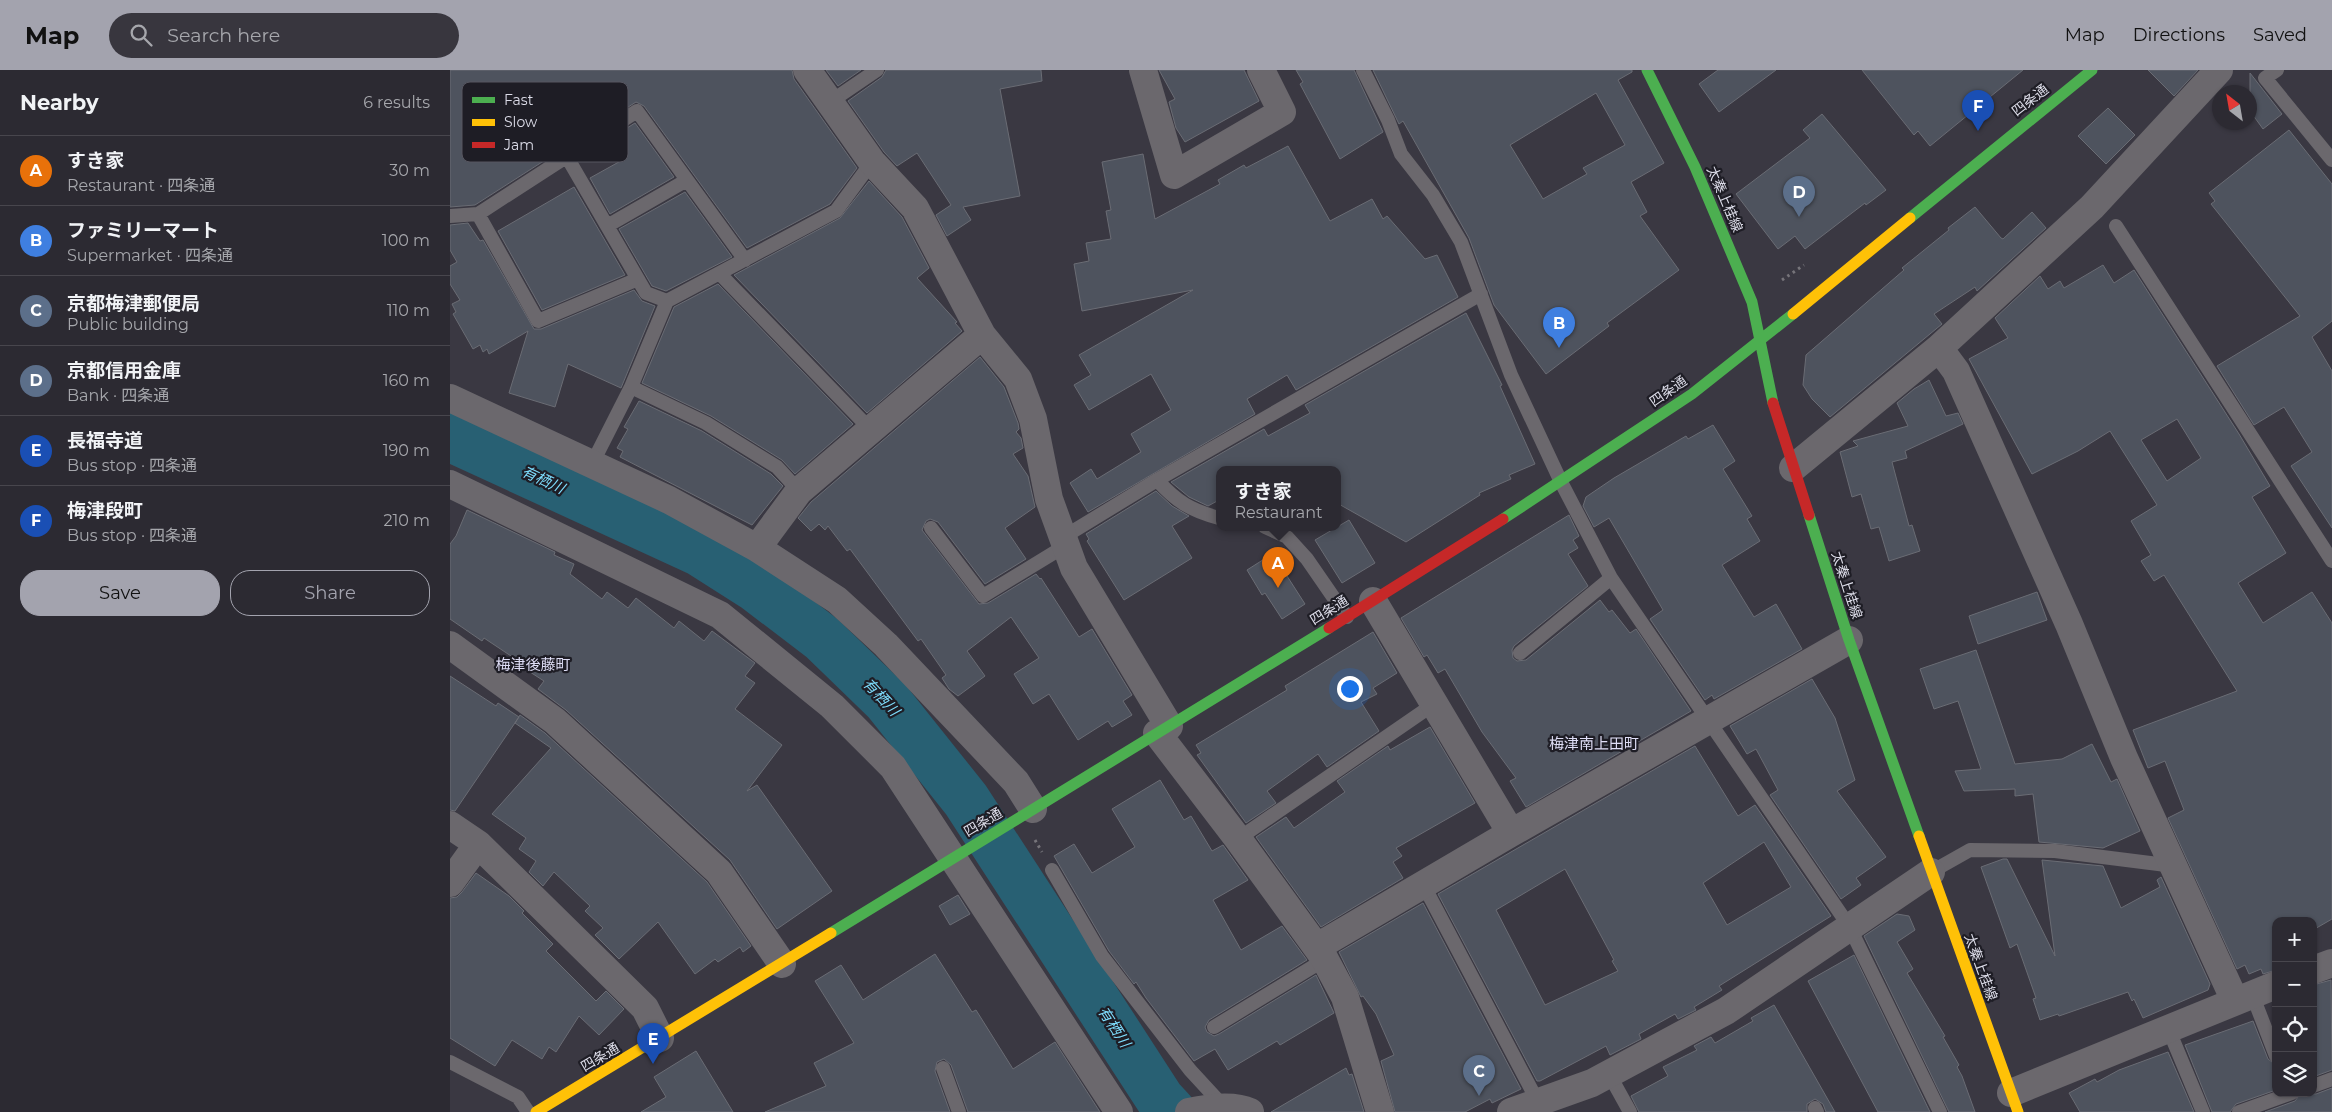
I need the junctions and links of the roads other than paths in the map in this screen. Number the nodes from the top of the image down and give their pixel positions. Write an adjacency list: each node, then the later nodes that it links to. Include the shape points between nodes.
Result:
1 (807, 70): 10 (street)
2 (877, 70): 10 (lane)
3 (1143, 70): 4 (street, via 1174,175 1282,112)
4 (1261, 70)
5 (1363, 70): 24 (lane, via 1401,154 1433,195 1461,242)
6 (1647, 70): 27 (main road, 太秦上桂線, via 1699,176 1752,302)
7 (2092, 70): 27 (main road, 四条通)
8 (2219, 70): 28 (street, via 2092,206)
9 (2276, 70): 12 (lane, via 2265,78)
10 (830, 102): 15 (street)
11 (628, 117): 16 (lane, via 637,111)
12 (2332, 160)
13 (558, 162): 17 (lane)
14 (569, 162): 19 (lane)
15 (872, 162): 21 (lane, via 836,211); 26 (street, via 915,208)
16 (687, 180): 19 (lane); 21 (lane)
17 (478, 214): 18 (lane); 23 (lane, via 538,321)
18 (450, 216)
19 (606, 226): 23 (lane)
20 (2116, 226): 43 (lane)
21 (745, 260): 22 (lane)
22 (720, 274): 25 (lane); 31 (lane)
23 (638, 279): 25 (lane, via 646,293)
24 (1481, 294): 34 (lane); 35 (lane, via 1510,375)
25 (667, 301): 29 (lane)
26 (982, 335): 31 (street); 41 (street, via 1018,379 1033,420 1049,499)
27 (1761, 339): 33 (main road, 太秦上桂線, via 1773,403); 35 (main road, 四条通, via 1692,394)
28 (1939, 348): 33 (street); 59 (street, via 1956,371)
29 (631, 387): 32 (lane); 37 (lane, via 706,424 777,467)
30 (450, 398): 32 (street)
31 (871, 430): 37 (street)
32 (592, 464): 42 (street)
33 (1793, 468): 47 (main road, 太秦上桂線)
34 (1157, 480): 38 (lane, via 1174,498); 41 (lane)
35 (1561, 482): 44 (lane); 45 (main road, 四条通)
36 (450, 484): 58 (street, via 720,615 832,706 893,767)
37 (798, 491): 42 (street)
38 (1216, 517)
39 (931, 528): 41 (lane, via 983,596)
40 (1274, 531): 46 (lane, via 1287,537 1308,559)
41 (1063, 542): 52 (street)
42 (758, 548): 53 (street, via 837,600 886,644 1016,782)
43 (2332, 561)
44 (1611, 578): 49 (lane); 51 (lane)
45 (1374, 600): 46 (main road, 四条通); 50 (street)
46 (1347, 617): 52 (main road, 四条通)
47 (1849, 640): 51 (street); 61 (main road, 太秦上桂線)
48 (450, 645): 67 (street, via 555,721 719,872)
49 (1520, 653)
50 (1434, 704): 55 (street); 56 (lane)
51 (1710, 720): 55 (street); 64 (lane)
52 (1163, 730): 53 (main road, 四条通); 56 (street)
53 (1024, 815): 58 (main road, 四条通)
54 (450, 824): 57 (street)
55 (1511, 833): 63 (street)
56 (1238, 839): 65 (street)
57 (478, 844): 62 (street); 72 (street, via 645,1008)
58 (959, 854): 67 (main road, 四条通); 86 (street)
59 (2174, 866): 61 (lane, via 2055,851 1970,850); 69 (street)
60 (1052, 870): 82 (lane, via 1102,956)
61 (1931, 872): 64 (street); 81 (main road, 太秦上桂線)
62 (450, 883)
63 (1423, 884): 65 (street); 80 (lane)
64 (1849, 926): 76 (street, via 1726,1010); 90 (lane)
65 (1320, 953): 70 (lane); 87 (street, via 1345,997)
66 (2332, 963): 68 (street)
67 (782, 964): 72 (main road, 四条通)
68 (2317, 969)
69 (2254, 994): 71 (street); 73 (lane)
70 (1214, 1026)
71 (2168, 1028): 81 (street); 91 (lane)
72 (660, 1038): 84 (main road, 四条通)
73 (2275, 1052)
74 (450, 1062): 83 (lane, via 518,1097)
75 (943, 1068): 85 (lane)
76 (1609, 1074): 80 (street); 89 (lane)
77 (2332, 1079): 78 (lane)
78 (2317, 1085)
79 (2282, 1097): 92 (lane)
80 (1538, 1102): 88 (street)
81 (2015, 1102)
82 (1218, 1110)
83 (528, 1112)
84 (536, 1112)
85 (959, 1112)
86 (1119, 1112)
87 (1380, 1112)
88 (1511, 1112)
89 (1630, 1112)
90 (1940, 1112)
91 (2203, 1112)
92 (2240, 1112)

